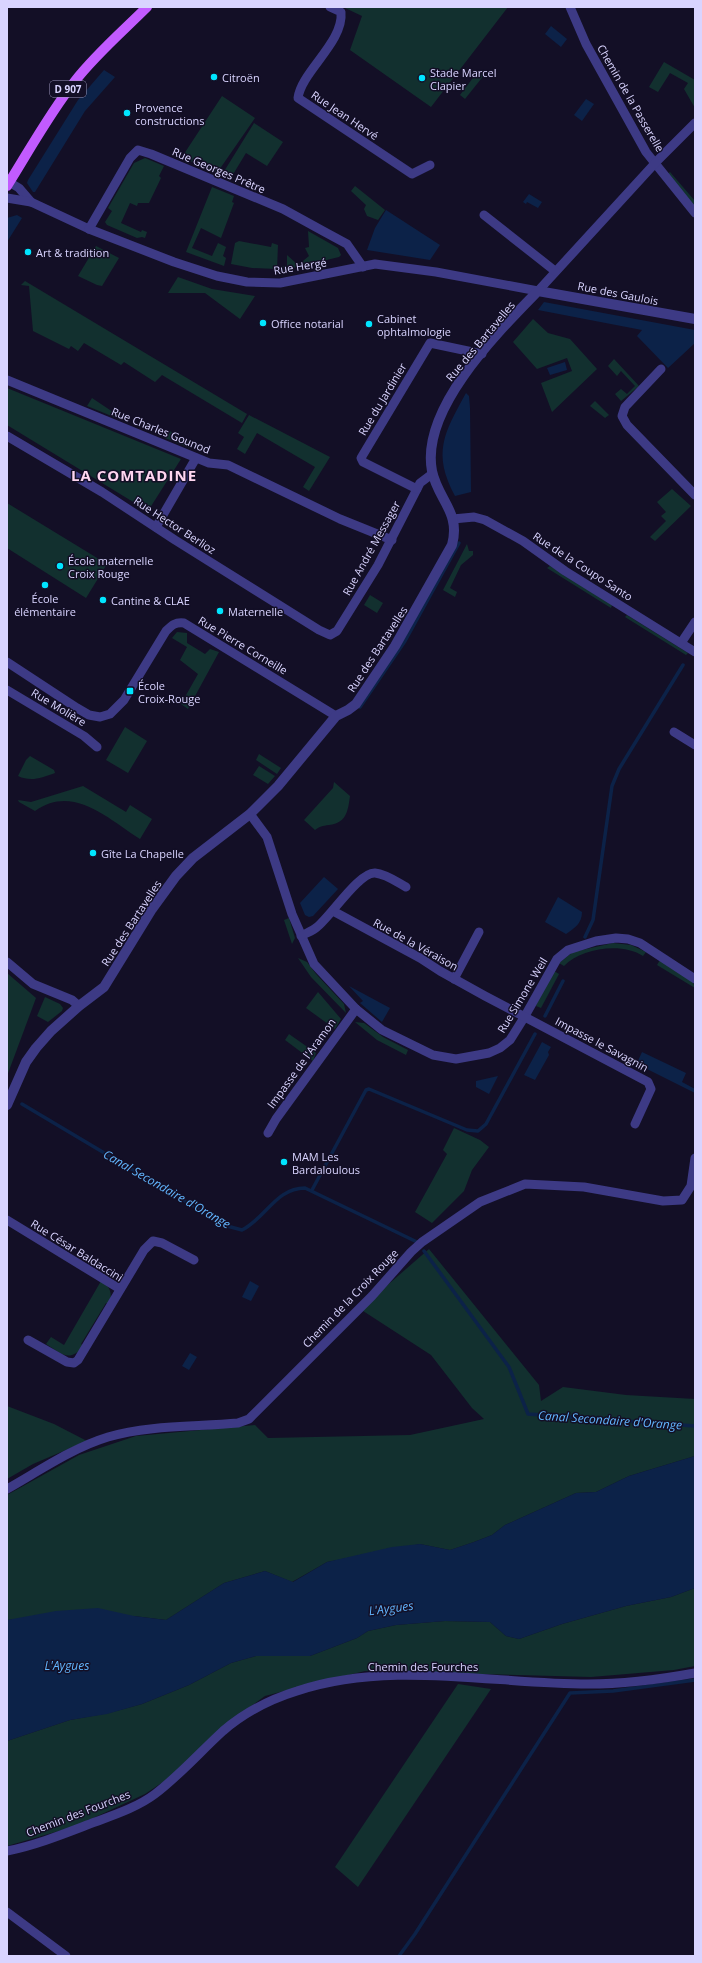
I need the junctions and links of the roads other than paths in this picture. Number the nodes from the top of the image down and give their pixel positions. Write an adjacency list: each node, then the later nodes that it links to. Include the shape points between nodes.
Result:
1 (147, 7): 7 (main road, D 907, via 89,64 62,97)
2 (330, 7): 6 (street, Rue Jean Hervé, via 341,12 342,21 299,89 298,98 412,174)
3 (570, 7): 5 (street, Chemin de la Passerelle, via 586,44)
4 (695, 122): 5 (street, Rue des Bartavelles)
5 (655, 164): 10 (street, Chemin de la Passerelle); 14 (street, Rue des Bartavelles)
6 (430, 165)
7 (8, 184): 9 (street, Rue Hergé, via 19,188)
8 (7, 198): 9 (street, Rue Hergé)
9 (31, 202): 12 (street, Rue Hergé)
10 (695, 213)
11 (484, 215): 14 (street)
12 (89, 229): 13 (street, Rue Hergé, via 174,262 217,276 247,282 280,283); 13 (street, Rue Georges Prêtre, via 130,158 138,150 283,209 347,244)
13 (363, 267): 15 (street, Rue Hergé, via 375,264 403,267)
14 (555, 271): 15 (street, Rue des Bartavelles)
15 (538, 291): 16 (street, Rue des Gaulois); 17 (street, Rue des Bartavelles)
16 (695, 319)
17 (482, 354): 22 (street, Rue des Bartavelles, via 461,378 437,422 430,451); 23 (street, Rue du Jardinier, via 430,343 361,458 363,462)
18 (661, 369): 24 (street, via 625,407 622,416 627,425)
19 (7, 380): 21 (street, Rue Charles Gounod)
20 (7, 436): 26 (street, Rue Hector Berlioz)
21 (196, 458): 26 (street); 27 (street, Rue Charles Gounod, via 209,463 228,465 340,519)
22 (432, 474): 23 (street, Rue André Messager, via 420,483); 25 (street, Rue des Bartavelles)
23 (417, 489): 27 (street, Rue André Messager)
24 (695, 495)
25 (453, 519): 30 (street, Rue de la Coupo Santo, via 474,517 486,520); 34 (street, Rue des Bartavelles, via 455,528 452,546 395,646 356,704)
26 (156, 527): 29 (street, Rue Hector Berlioz)
27 (392, 540): 29 (street, Rue André Messager, via 337,631)
28 (695, 622): 30 (street)
29 (330, 635)
30 (681, 643): 31 (street, Rue de la Coupo Santo)
31 (695, 652)
32 (7, 662): 34 (street, Rue Pierre Corneille, via 89,715 100,717 110,714 124,700 166,631 178,622 184,623)
33 (7, 690): 37 (street, Rue Molière, via 84,736)
34 (336, 716): 38 (street, Rue des Bartavelles, via 278,786)
35 (674, 732): 36 (street)
36 (695, 745)
37 (97, 747)
38 (250, 814): 42 (street, Rue Simone Weil, via 267,837); 46 (street, Rue des Bartavelles, via 193,858 176,876 152,909 104,987)
39 (406, 887): 40 (street, via 384,875 368,874 351,889)
40 (334, 911): 42 (street, via 317,928); 44 (street, Rue de la Véraison)
41 (479, 932): 44 (street)
42 (301, 936): 47 (street, Rue Simone Weil, via 314,964)
43 (7, 962): 46 (street, via 33,984 72,1000)
44 (454, 979): 48 (street, Rue de la Véraison)
45 (695, 979): 48 (street, Rue Simone Weil, via 640,943 616,938 596,942 568,950 557,959)
46 (79, 1006): 49 (street, Rue des Bartavelles, via 36,1048 26,1062)
47 (356, 1009): 48 (street, Rue Simone Weil, via 397,1039 433,1055 456,1059 490,1053 500,1048 510,1040); 51 (street, Impasse de l'Aramon, via 276,1119)
48 (525, 1016): 50 (street, Impasse le Savagnin, via 648,1082 651,1089)
49 (7, 1105)
50 (635, 1124)
51 (268, 1134)
52 (695, 1158): 57 (street, Chemin de la Croix Rouge, via 691,1186 682,1200 663,1201 584,1187 525,1184 480,1202 411,1252 372,1296 249,1419 238,1424 138,1430 108,1438 74,1452)
53 (7, 1220): 55 (street, Rue César Baldaccini)
54 (194, 1260): 55 (street, via 153,1241 144,1250)
55 (120, 1289): 56 (street, Rue César Baldaccini, via 74,1363 67,1362)
56 (28, 1340)
57 (7, 1489)
58 (695, 1672): 59 (street, Chemin des Fourches, via 674,1677 589,1684 377,1676 340,1680 298,1691 261,1705 224,1730 190,1765 153,1796 118,1813 68,1832)
59 (7, 1851)
60 (7, 1912): 61 (street)
61 (66, 1956)

